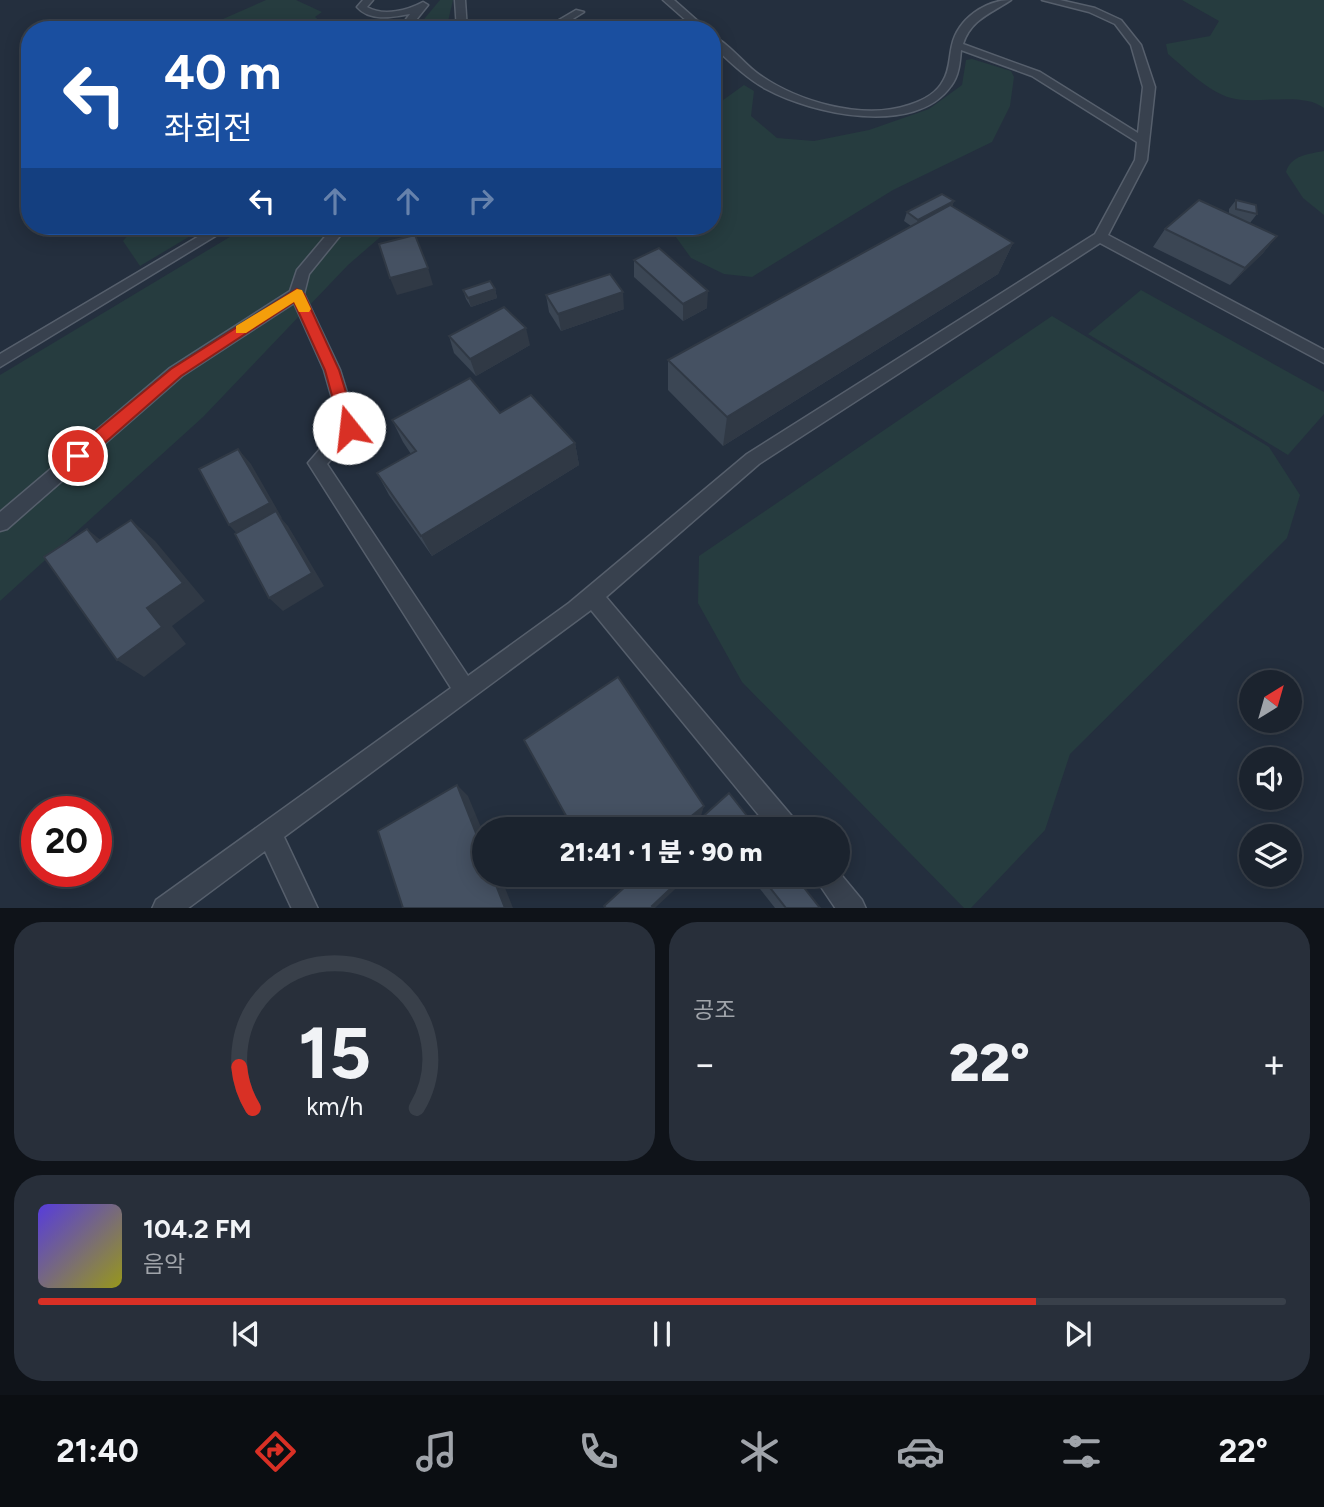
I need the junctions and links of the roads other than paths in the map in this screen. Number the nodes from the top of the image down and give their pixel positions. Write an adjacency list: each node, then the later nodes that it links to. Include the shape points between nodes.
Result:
1 (368, 0): 7 (lane, via 362,7 367,12 390,15)
2 (427, 0): 7 (lane)
3 (460, 0): 10 (lane)
4 (668, 0): 12 (lane)
5 (1006, 0): 13 (lane, via 977,15)
6 (1047, 0): 15 (lane, via 1092,10 1118,22 1136,46 1149,87)
7 (419, 9): 9 (lane)
8 (579, 12): 11 (lane)
9 (410, 21)
10 (461, 21)
11 (563, 21)
12 (692, 21)
13 (957, 44): 14 (lane, via 947,85 927,101 902,111 863,114 818,106 778,91); 15 (lane, via 1036,74)
14 (721, 47)
15 (1143, 141): 18 (lane, via 1141,160)
16 (210, 235): 21 (lane)
17 (334, 235): 19 (lane, via 302,273)
18 (1100, 237): 20 (lane); 23 (lane, via 753,459)
19 (297, 294): 22 (lane, via 176,372); 24 (lane, via 332,370 349,428 317,463)
20 (1324, 357)
21 (0, 360)
22 (0, 523)
23 (592, 596): 24 (lane); 25 (lane)
24 (465, 690): 26 (lane)
25 (777, 817)
26 (269, 833): 28 (lane); 29 (lane)
27 (835, 887): 30 (lane)
28 (165, 908)
29 (305, 908)
30 (853, 908)

